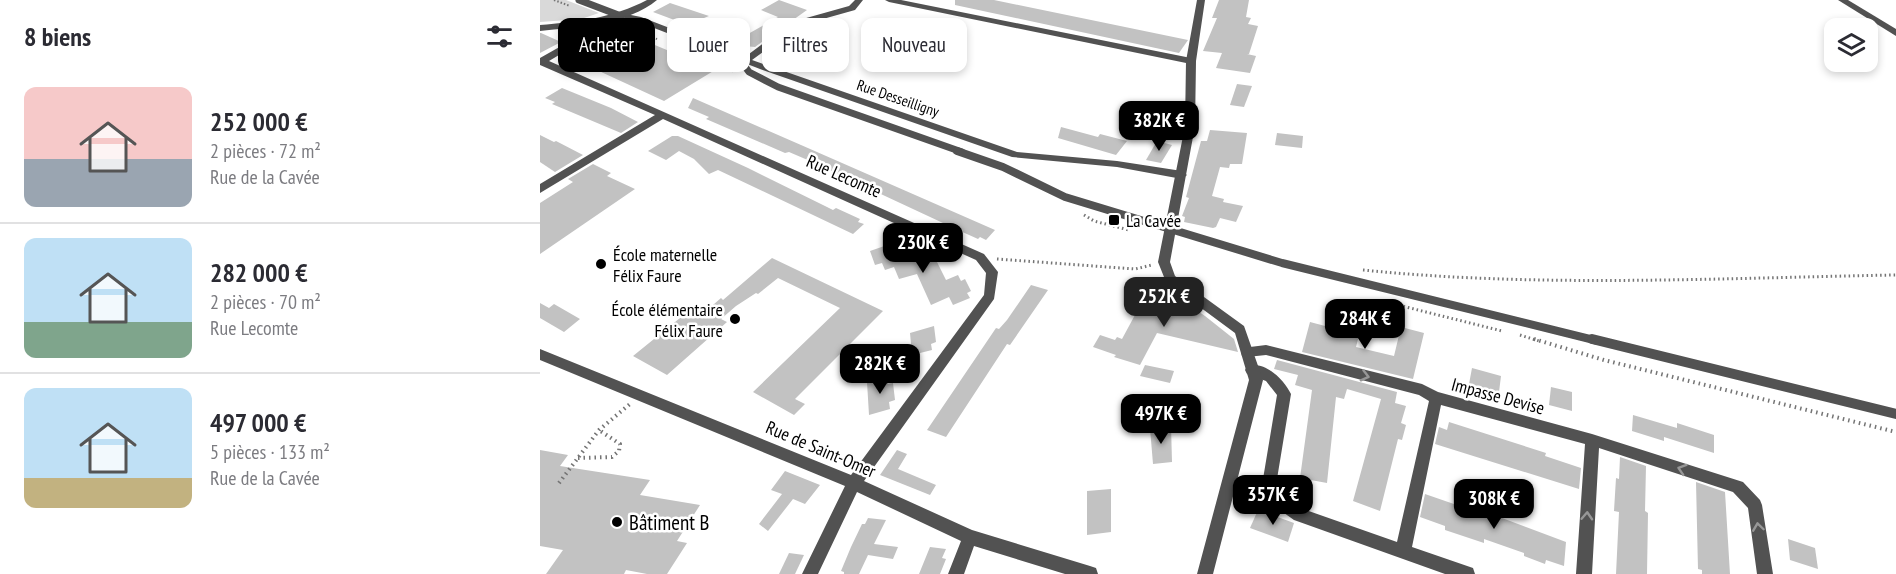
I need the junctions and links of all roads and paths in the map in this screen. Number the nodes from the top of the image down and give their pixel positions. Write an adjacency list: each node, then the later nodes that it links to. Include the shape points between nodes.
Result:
1 (579, 0): 7 (lane, Rue Desseilligny)
2 (653, 0): 7 (street)
3 (859, 0): 14 (street, via 852,9 795,24)
4 (889, 0): 17 (street)
5 (1201, 0): 17 (street)
6 (1842, 0): 12 (street)
7 (621, 16): 8 (street); 11 (street, Rue Desseilligny)
8 (610, 18)
9 (558, 26): 10 (street)
10 (540, 28)
11 (667, 30)
12 (1896, 33)
13 (558, 51): 15 (street)
14 (750, 53)
15 (541, 61): 19 (street, Rue Lecomte)
16 (750, 61): 20 (street, Rue Desseilligny, via 1016,155 1117,164)
17 (1191, 61): 20 (street, via 1190,126)
18 (749, 72): 22 (lane, via 778,87 1003,167 1065,197)
19 (663, 115): 21 (street); 23 (street, Rue Lecomte)
20 (1182, 175): 22 (street)
21 (540, 189)
22 (1172, 229): 24 (street); 33 (lane, via 1282,263)
23 (980, 257): 24 (path, via 1135,269); 39 (street, via 992,272 990,296)
24 (1164, 262): 28 (street, via 1170,279 1240,330)
25 (1352, 269): 26 (path, via 1521,281)
26 (1896, 275)
27 (1376, 299): 35 (path)
28 (1247, 352): 30 (street); 32 (street, Impasse Devise, one-way to 32, via 1266,350 1422,390)
29 (540, 354): 31 (street, Rue de Saint-Omer)
30 (1252, 369): 41 (street, via 1271,377 1284,394 1270,479 1275,498 1299,515); 45 (street, via 1256,380)
31 (640, 395): 34 (path); 39 (street, Rue de Saint-Omer)
32 (1436, 398): 36 (street, Impasse Devise); 41 (street)
33 (1896, 414)
34 (599, 430): 37 (path); 37 (path, via 620,444 617,454)
35 (1896, 432)
36 (1592, 440): 47 (street, one-way to 36); 48 (street, Impasse Devise, one-way to 36, via 1755,504 1738,487)
37 (578, 458): 38 (path)
38 (559, 483)
39 (854, 483): 40 (street, Rue de Saint-Omer); 42 (street)
40 (970, 537): 43 (street); 44 (street, Rue de Saint-Omer)
41 (1403, 551): 46 (street)
42 (810, 574)
43 (956, 574)
44 (1090, 574)
45 (1205, 574)
46 (1467, 574)
47 (1584, 574)
48 (1765, 574)

